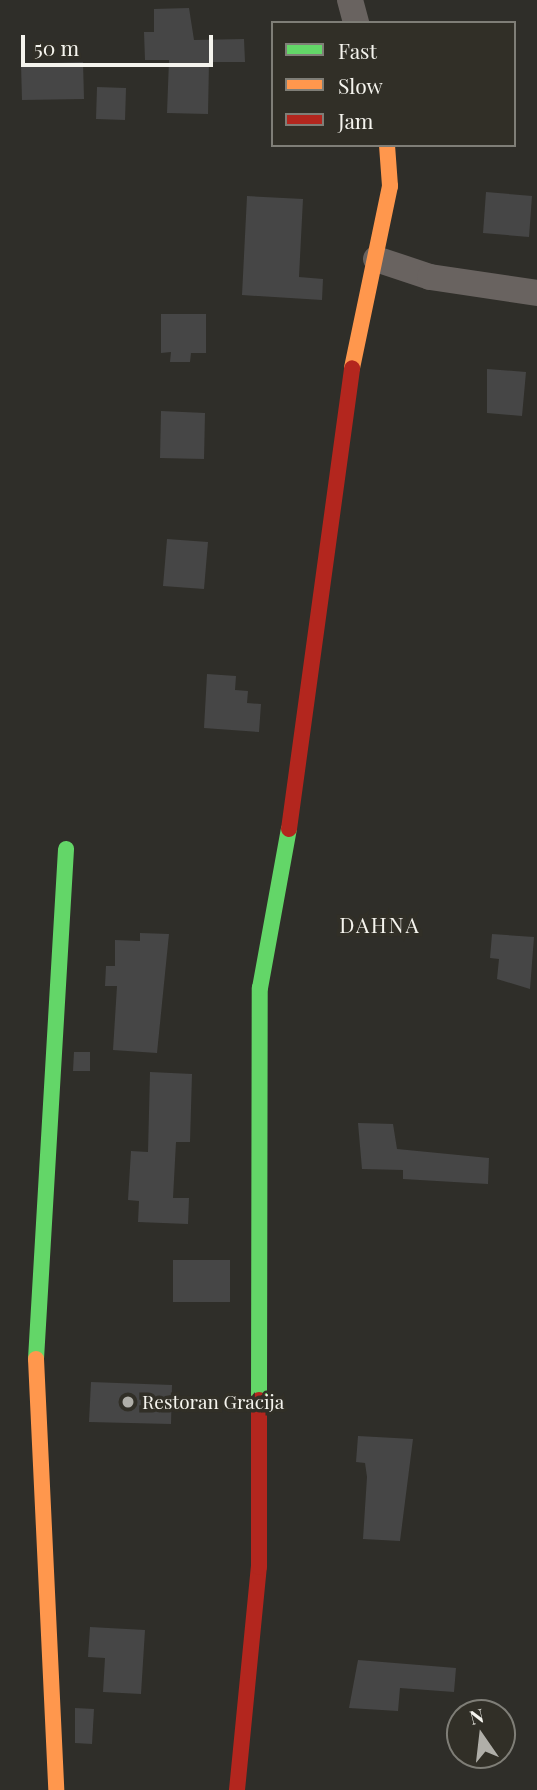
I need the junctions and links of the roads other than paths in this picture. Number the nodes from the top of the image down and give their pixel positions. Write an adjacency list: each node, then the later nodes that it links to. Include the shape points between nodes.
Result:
1 (350, 0): 2 (street)
2 (355, 21)
3 (387, 147): 4 (street, via 390,187)
4 (376, 259): 5 (street, via 430,277); 8 (street, via 358,331 303,755 260,988 259,1567)
5 (537, 293)
6 (65, 849): 7 (street, via 35,1340)
7 (55, 1790)
8 (237, 1790)

